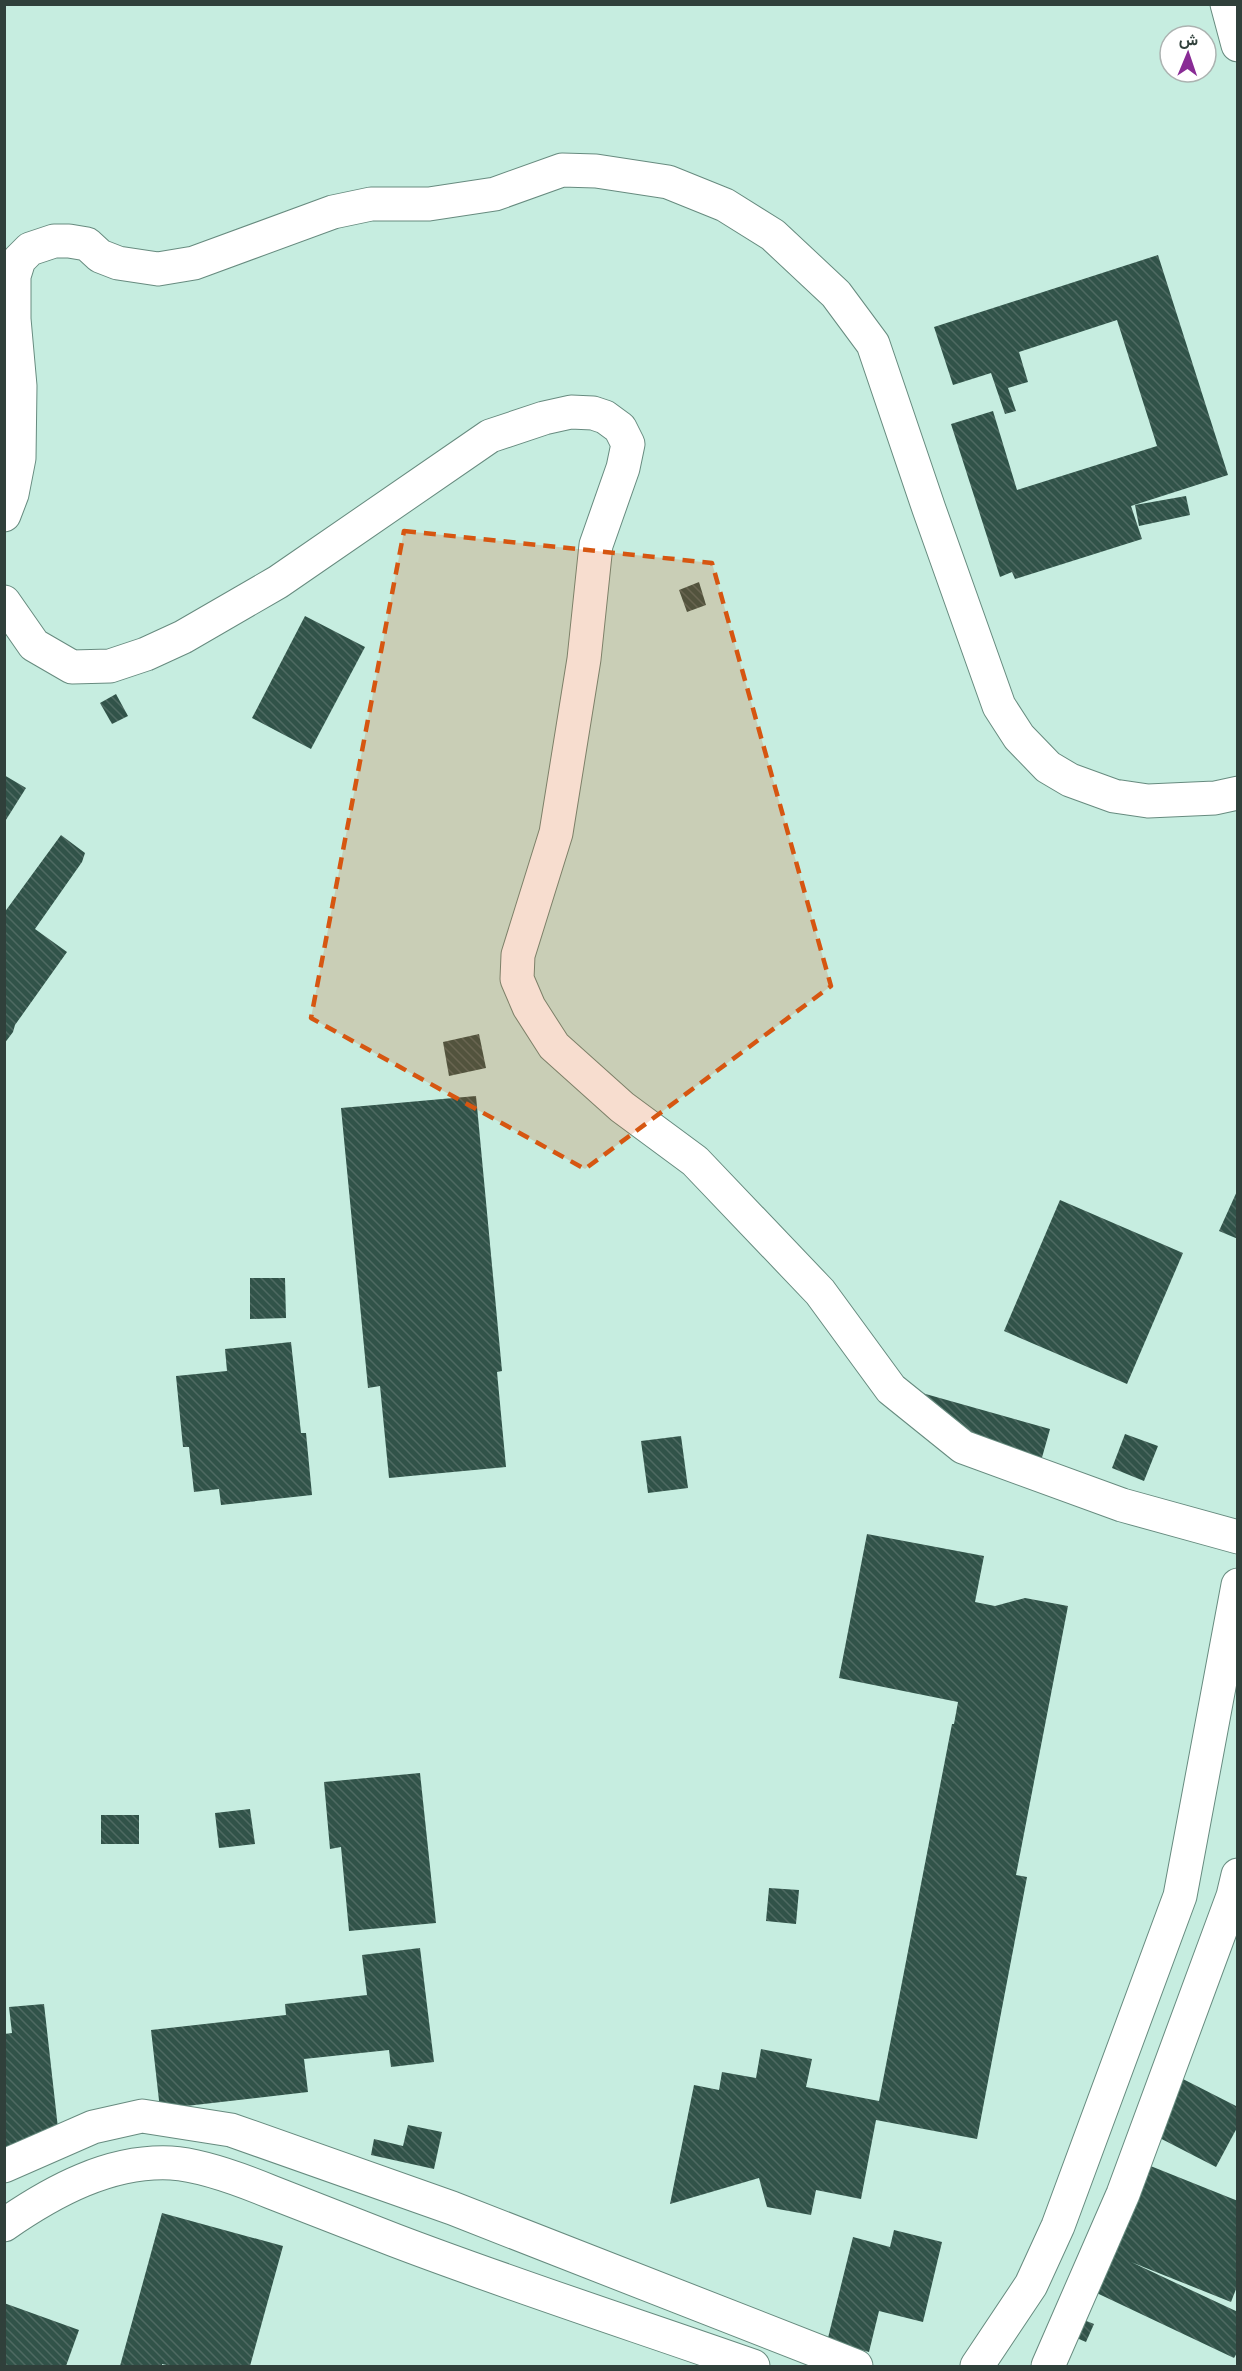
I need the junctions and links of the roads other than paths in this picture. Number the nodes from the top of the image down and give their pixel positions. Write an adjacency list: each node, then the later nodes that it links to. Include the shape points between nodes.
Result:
1 (1227, 4): 2 (street)
2 (1238, 45)
3 (4, 515): 5 (street, via 19,458 14,276 19,260 30,249 54,241 69,241 87,244 100,256 118,262 158,269 194,263 333,212 371,204 429,204 495,194 562,170 668,182 725,205 773,235 836,294 873,344 999,706 1018,737 1048,767 1070,780 1114,796 1148,801)
4 (4, 602): 6 (street, via 34,645 72,667 110,666 183,637 278,582 490,436 571,412 593,413 620,428 628,444 596,545 584,659 556,833 518,955 517,979 529,1007 554,1046 622,1107 695,1161 820,1292 891,1389 963,1447 1122,1505)
5 (1238, 793)
6 (1238, 1537)
7 (1238, 1585): 13 (street, via 1180,1896 1058,2226 1031,2285)
8 (1238, 1875): 14 (street, via 1123,2194)
9 (4, 2166): 12 (street, via 93,2127 142,2116 231,2130 452,2208)
10 (4, 2225): 11 (street, via 32,2206 96,2174 151,2163 173,2163 230,2176 394,2240)
11 (753, 2367)
12 (856, 2367)
13 (978, 2367)
14 (1048, 2367)

